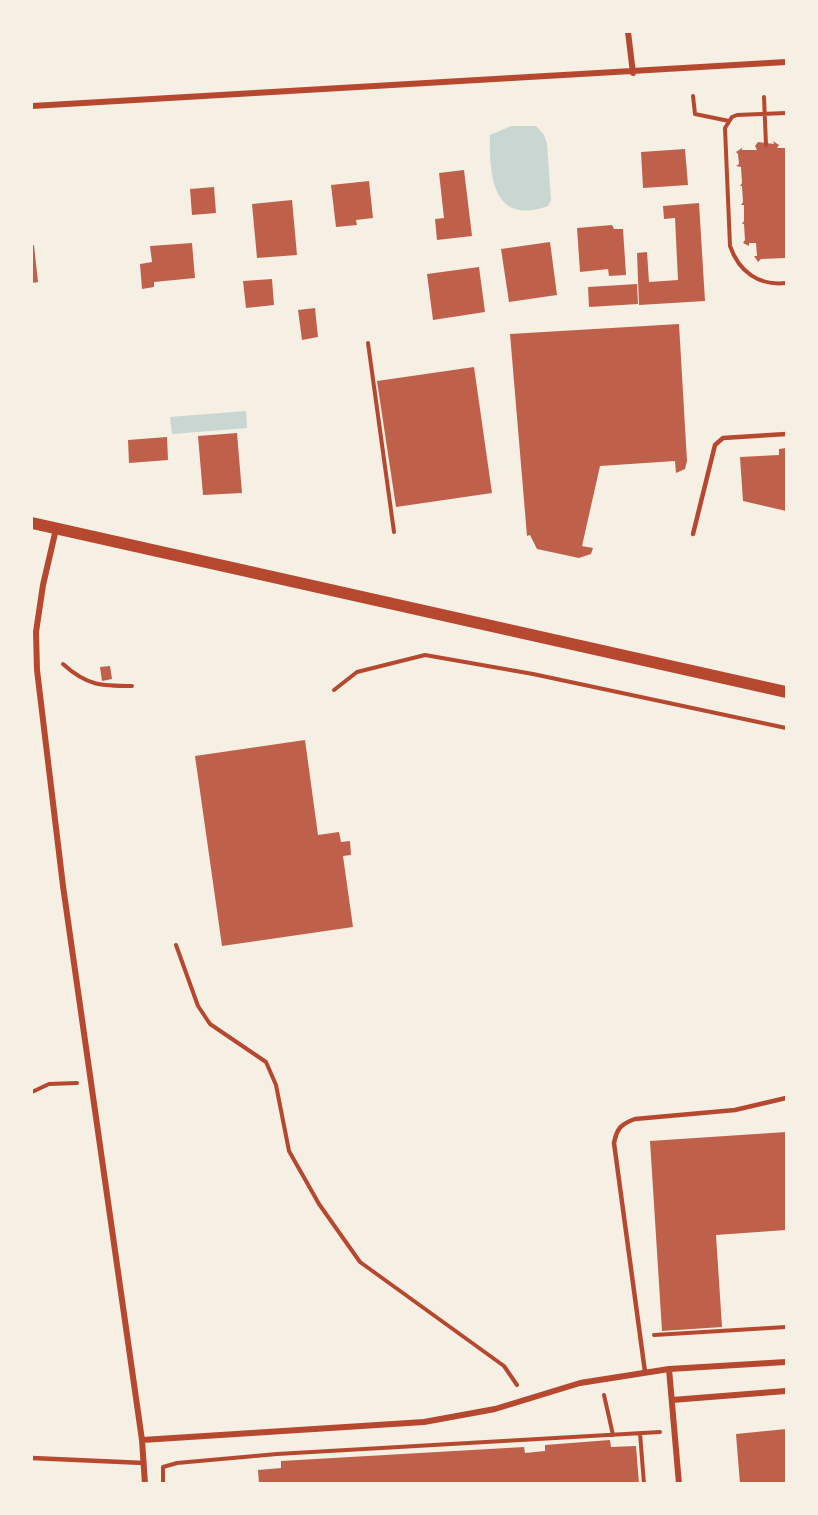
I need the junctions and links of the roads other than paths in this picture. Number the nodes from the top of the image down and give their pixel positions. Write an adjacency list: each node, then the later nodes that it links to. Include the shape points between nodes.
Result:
1 (628, 32): 3 (street)
2 (786, 62): 3 (street)
3 (633, 73): 4 (street)
4 (32, 106)
5 (786, 434): 8 (lane, via 723,438 715,445)
6 (32, 523): 7 (main road)
7 (56, 528): 9 (main road); 16 (street, via 36,632 37,670 90,1081)
8 (693, 534)
9 (786, 692)
10 (786, 1098): 13 (lane, via 735,1110 635,1119 622,1123 616,1131 614,1143)
11 (786, 1362): 12 (street)
12 (669, 1369): 13 (street); 15 (street)
13 (645, 1372): 16 (street, via 580,1383 495,1409 424,1422)
14 (786, 1391): 15 (street)
15 (672, 1400): 20 (street)
16 (142, 1440): 18 (street)
17 (32, 1458): 18 (lane)
18 (144, 1463): 19 (street)
19 (145, 1484)
20 (679, 1484)

